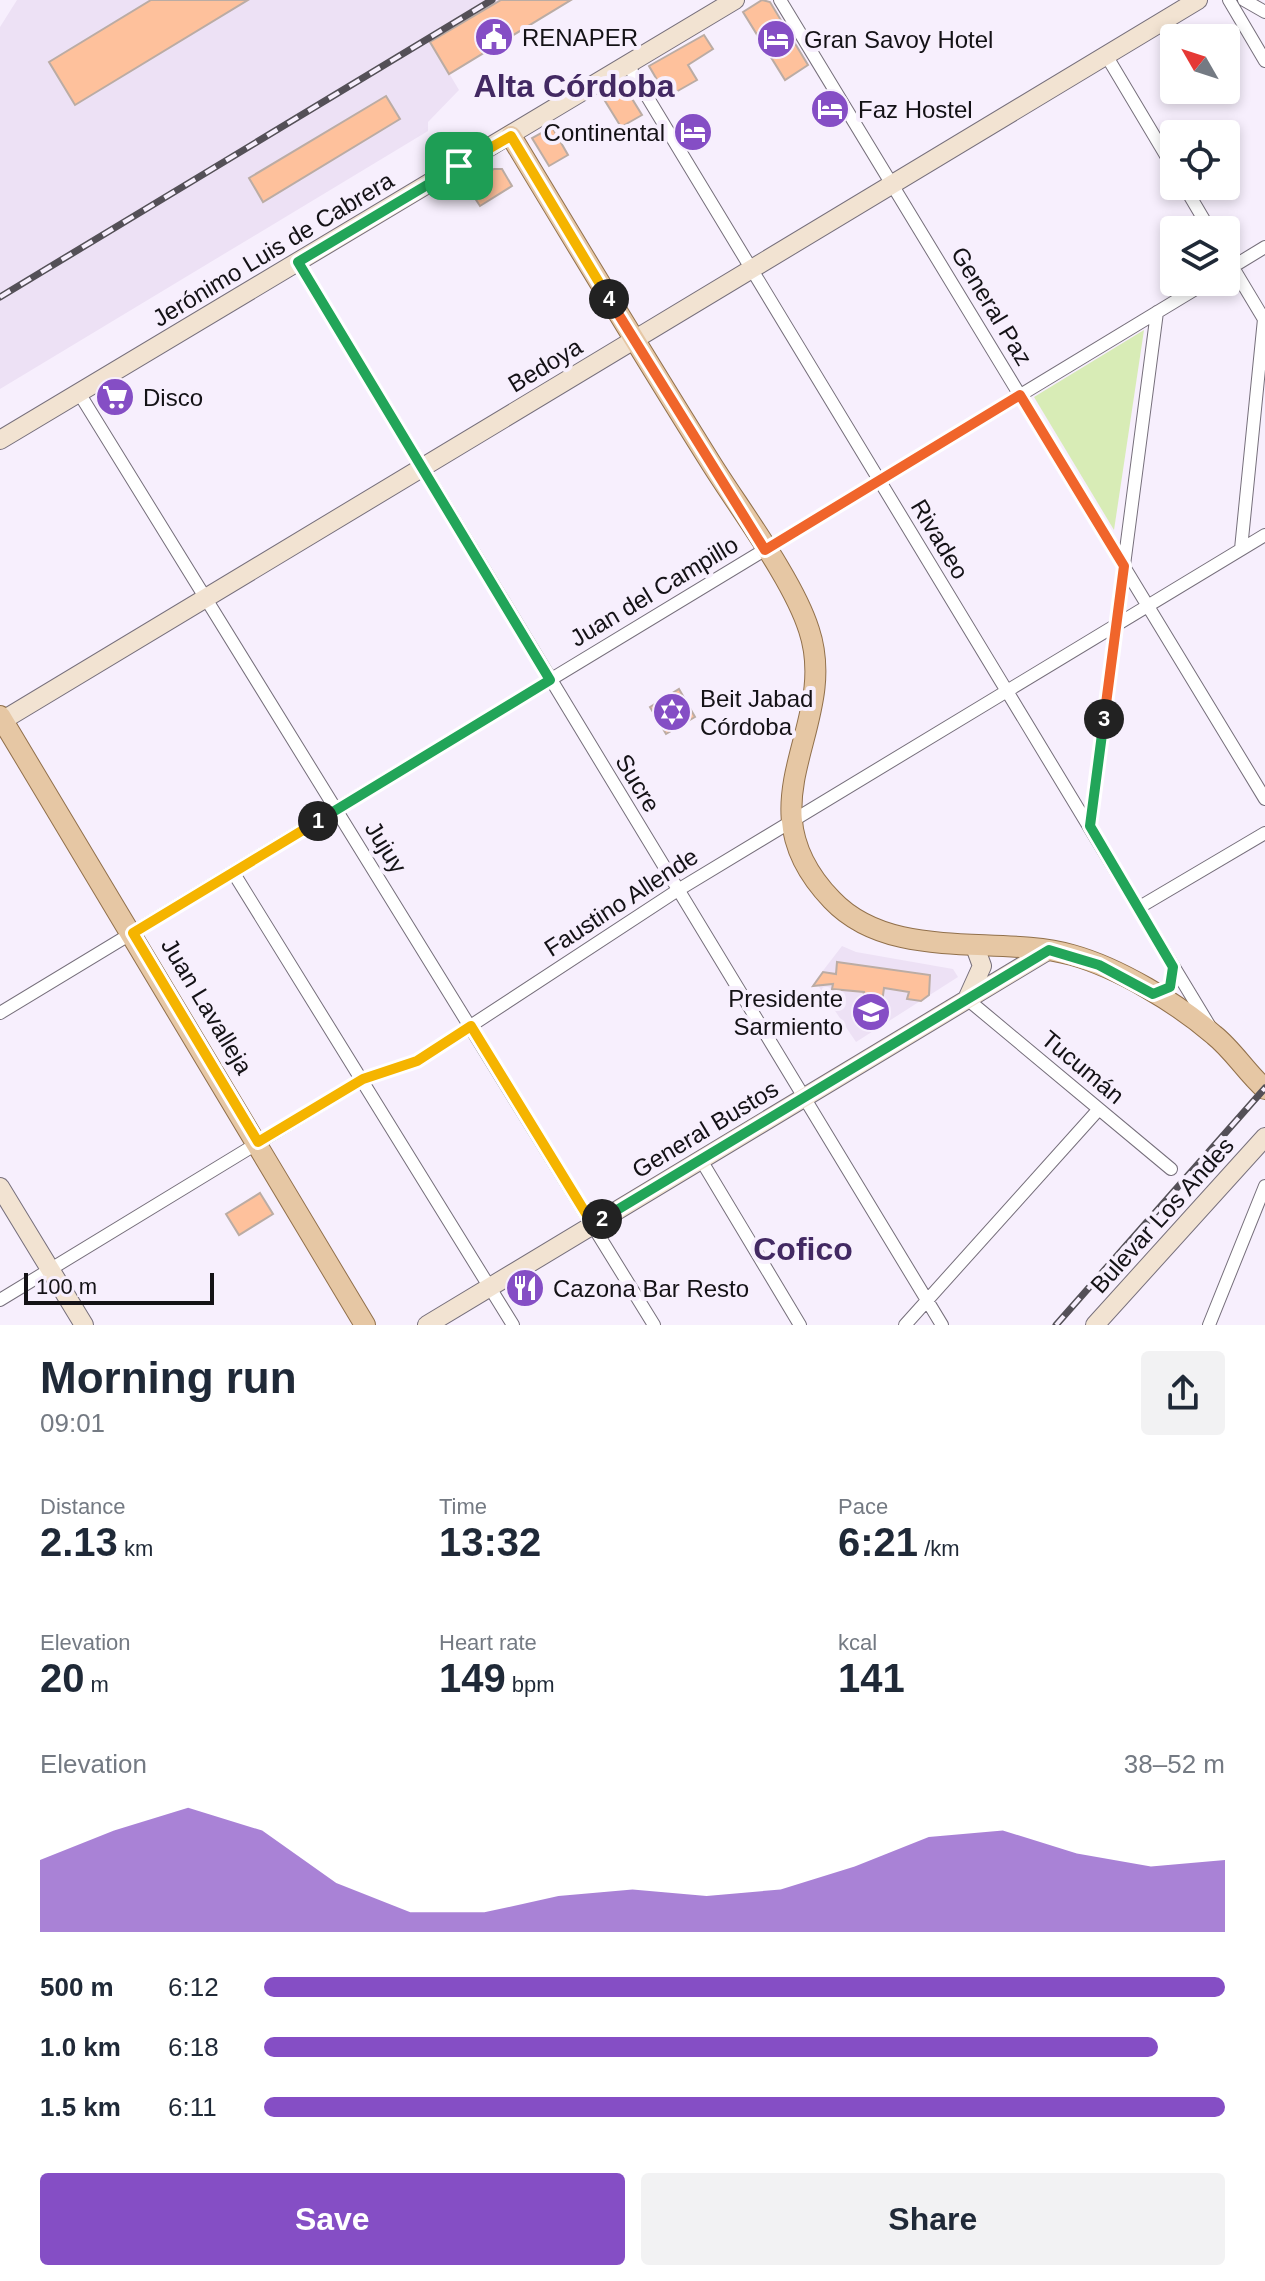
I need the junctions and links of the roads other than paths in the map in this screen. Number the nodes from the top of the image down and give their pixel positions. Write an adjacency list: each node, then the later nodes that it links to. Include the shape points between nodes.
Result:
1 (735, 0): 9 (main road, Jerónimo Luis de Cabrera)
2 (780, 0): 12 (street, General Paz)
3 (1198, 0): 7 (main road, Bedoya)
4 (1229, 0): 8 (street)
5 (1244, 0): 6 (street)
6 (1265, 12)
7 (1106, 55): 11 (street); 12 (main road, Bedoya)
8 (1265, 61)
9 (628, 65): 10 (main road, Jerónimo Luis de Cabrera); 16 (street, Rivadeo)
10 (511, 136): 15 (main road, Jerónimo Luis de Cabrera); 21 (main road)
11 (1160, 146)
12 (892, 184): 16 (main road, Bedoya); 23 (street, General Paz)
13 (1265, 247): 14 (street)
14 (1240, 259)
15 (298, 262): 22 (main road, Jerónimo Luis de Cabrera); 25 (street, Sucre)
16 (750, 270): 21 (main road, Bedoya); 26 (street, Rivadeo)
17 (1240, 283): 20 (street)
18 (1184, 296): 19 (street, Juan del Campillo)
19 (1157, 312): 23 (street, Juan del Campillo); 30 (street)
20 (1264, 320): 28 (street)
21 (633, 340): 25 (main road, Bedoya); 29 (main road)
22 (79, 393): 24 (main road, Jerónimo Luis de Cabrera); 31 (street, Jujuy)
23 (1020, 395): 26 (street, Juan del Campillo); 30 (street, General Paz)
24 (0, 440)
25 (421, 468): 31 (main road, Bedoya); 34 (street, Sucre)
26 (879, 481): 29 (street, Juan del Campillo); 35 (street, Rivadeo)
27 (1265, 535): 28 (street, Faustino Allende)
28 (1241, 549): 32 (street, Faustino Allende)
29 (765, 550): 34 (street, Juan del Campillo); 39 (main road, via 804,618 814,662 793,775)
30 (1124, 566): 32 (street, General Paz); 33 (street)
31 (206, 598): 36 (main road, Bedoya); 38 (street, Jujuy)
32 (1148, 606): 33 (street, Faustino Allende); 37 (street, General Paz)
33 (1116, 625): 35 (street, Faustino Allende); 40 (street)
34 (550, 680): 38 (street, Juan del Campillo); 43 (street, Sucre)
35 (1007, 691): 39 (street, Faustino Allende); 40 (street, Rivadeo)
36 (1, 720): 45 (main road, Juan Lavalleja)
37 (1265, 799)
38 (336, 809): 42 (street, Juan del Campillo); 52 (street, Jujuy)
39 (790, 822): 43 (street, Faustino Allende); 46 (main road, via 817,882 856,919 887,932)
40 (1090, 826): 44 (street, Rivadeo)
41 (1265, 833): 44 (street)
42 (233, 872): 45 (street, Juan del Campillo); 54 (street)
43 (678, 890): 52 (street, Faustino Allende); 56 (street, Sucre)
44 (1138, 908): 48 (street, Rivadeo)
45 (133, 933): 51 (street, Juan del Campillo); 59 (main road, Juan Lavalleja)
46 (974, 944): 47 (main road); 50 (main road, via 982,966)
47 (1049, 950): 49 (main road, via 1099,965); 50 (main road, General Bustos)
48 (1173, 967): 49 (street, via 1170,987); 53 (street, Rivadeo)
49 (1153, 994): 53 (main road)
50 (967, 999): 56 (main road, General Bustos); 57 (street, Tucumán)
51 (0, 1013)
52 (471, 1026): 54 (street, Faustino Allende, via 417,1061); 64 (street, Jujuy)
53 (1215, 1035): 55 (main road)
54 (363, 1079): 59 (street, Faustino Allende); 66 (street)
55 (1265, 1089)
56 (804, 1098): 60 (main road, General Bustos); 68 (street, Sucre)
57 (1099, 1109): 61 (street, Tucumán); 68 (street)
58 (1265, 1137): 77 (main road, Bulevar Los Andes)
59 (258, 1142): 65 (street, Faustino Allende); 70 (main road, Juan Lavalleja)
60 (701, 1160): 64 (main road, General Bustos); 74 (street)
61 (1171, 1169)
62 (1265, 1186): 78 (street)
63 (0, 1187): 65 (main road)
64 (593, 1225): 66 (main road, General Bustos); 73 (street, Jujuy)
65 (49, 1270): 67 (street, Faustino Allende); 69 (main road)
66 (490, 1287): 71 (main road, General Bustos); 72 (street)
67 (0, 1300)
68 (927, 1300): 75 (street); 76 (street, Sucre)
69 (84, 1325)
70 (365, 1325)
71 (427, 1325)
72 (513, 1325)
73 (654, 1325)
74 (800, 1325)
75 (905, 1325)
76 (942, 1325)
77 (1095, 1325)
78 (1209, 1325)

